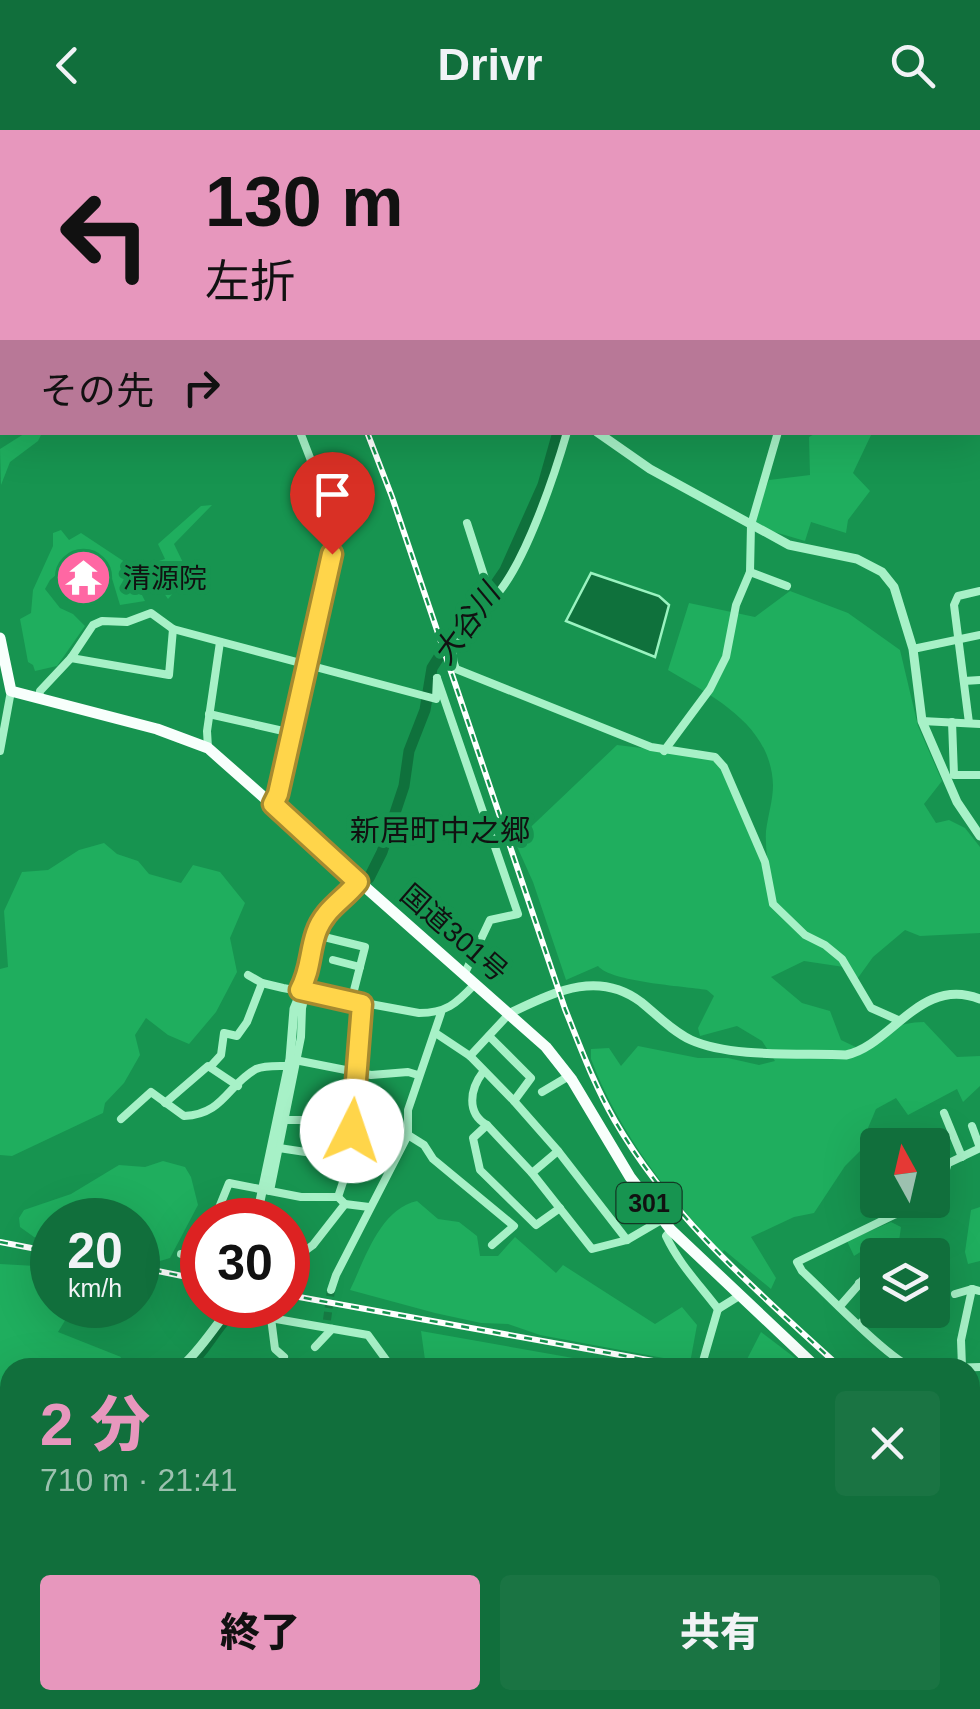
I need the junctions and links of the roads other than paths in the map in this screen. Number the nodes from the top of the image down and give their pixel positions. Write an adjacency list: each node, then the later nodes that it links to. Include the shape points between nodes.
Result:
1 (304, 435): 18 (street, via 336,532)
2 (566, 435): 10 (street)
3 (600, 435): 6 (street)
4 (777, 435): 6 (street)
5 (467, 523): 10 (street, via 488,585)
6 (751, 525): 7 (street); 16 (street, via 799,548 857,559 882,572 894,588)
7 (750, 572): 8 (street); 31 (street, via 720,672)
8 (787, 586)
9 (980, 591): 14 (street, via 955,598)
10 (498, 593): 31 (street, via 470,619 452,650 456,668)
11 (173, 629): 15 (street); 17 (street, via 155,616 102,621); 17 (street, via 169,674)
12 (980, 634): 14 (street)
13 (0, 638): 21 (highway)
14 (958, 639): 16 (street); 19 (street)
15 (220, 642): 18 (street); 23 (street)
16 (913, 648): 24 (street)
17 (71, 658): 22 (street)
18 (308, 664): 28 (street); 40 (street, via 436,699 438,678 518,914 490,920)
19 (964, 680): 20 (street); 26 (street)
20 (980, 680)
21 (5, 690): 22 (highway, 国道301号 / 301); 30 (street)
22 (39, 699): 29 (highway, 国道301号 / 301)
23 (209, 714): 28 (street); 29 (street)
24 (922, 721): 25 (street); 34 (street, via 957,802)
25 (952, 722): 26 (street); 32 (street, via 954,776)
26 (969, 723): 27 (street)
27 (980, 724)
28 (292, 733): 33 (street)
29 (208, 748): 33 (highway, 国道301号 / 301)
30 (0, 751)
31 (664, 752): 49 (street, via 716,757 765,862 774,904 842,959 871,1008)
32 (980, 775)
33 (273, 804): 35 (highway, 国道301号 / 301)
34 (980, 836)
35 (362, 885): 40 (highway, 国道301号 / 301); 43 (street, via 328,910)
36 (324, 937): 38 (street, via 365,947)
37 (333, 960): 38 (street)
38 (360, 967): 45 (street)
39 (248, 975): 41 (street)
40 (464, 975): 42 (highway, 国道301号 / 301)
41 (262, 983): 43 (street); 54 (street, via 247,1022 237,1036 224,1033)
42 (474, 984): 47 (street); 48 (highway, 国道301号 / 301)
43 (303, 991): 45 (street); 53 (street, via 294,1009)
44 (980, 999): 49 (street, via 952,994)
45 (350, 1002): 46 (street)
46 (362, 1004): 47 (street); 56 (street)
47 (441, 1014): 50 (street)
48 (510, 1014): 49 (street, via 597,984 629,994 691,1040 719,1048 846,1055); 51 (street); 58 (highway, 国道301号 / 301)
49 (898, 1020)
50 (436, 1034): 52 (street); 57 (street)
51 (489, 1036): 52 (street); 61 (street, via 531,1078)
52 (470, 1056): 55 (street)
53 (291, 1062): 56 (street); 59 (street, via 256,1069); 65 (street); 76 (street)
54 (210, 1068): 59 (street); 62 (street)
55 (483, 1072): 61 (street); 66 (street, via 472,1088 473,1111)
56 (356, 1073): 57 (street); 73 (street)
57 (418, 1075): 68 (street)
58 (569, 1076): 60 (street); 83 (highway, 国道301号 / 301)
59 (238, 1086): 62 (street, via 204,1114 184,1116)
60 (542, 1092)
61 (514, 1101): 70 (street)
62 (165, 1103): 64 (street, via 151,1092)
63 (944, 1113): 72 (street)
64 (121, 1119)
65 (284, 1120): 69 (street); 69 (street, via 317,1120 312,1153)
66 (487, 1125): 75 (street); 81 (street, via 473,1138 484,1174 536,1225)
67 (972, 1126): 72 (street, via 980,1148)
68 (408, 1135): 71 (street); 86 (street, via 514,1226)
69 (279, 1148): 76 (street)
70 (558, 1151): 75 (street); 85 (street)
71 (396, 1158): 73 (street); 80 (street)
72 (962, 1158): 74 (street)
73 (350, 1160): 79 (street)
74 (950, 1164)
75 (532, 1173): 81 (street)
76 (266, 1190): 77 (street, via 228,1183); 78 (street); 79 (street)
77 (222, 1198)
78 (263, 1198)
79 (341, 1200): 80 (street); 87 (street)
80 (369, 1207): 89 (street)
81 (560, 1208): 85 (street, via 592,1249)
82 (888, 1218): 93 (street, via 798,1262)
83 (662, 1219): 84 (highway, 国道301号 / 301); 85 (street)
84 (672, 1230): 92 (highway, 国道301号 / 301); 94 (street, via 666,1236 686,1273)
85 (627, 1240)
86 (492, 1245)
87 (310, 1247)
88 (859, 1284): 93 (street)
89 (331, 1290)
90 (976, 1290): 91 (street); 108 (street)
91 (955, 1294)
92 (739, 1296): 94 (street); 106 (highway, 国道301号 / 301)
93 (840, 1306): 96 (street)
94 (718, 1308): 105 (street)
95 (310, 1323): 97 (street)
96 (860, 1324)
97 (328, 1326): 101 (street); 104 (street, via 368,1335)
98 (214, 1328): 103 (street)
99 (272, 1328): 102 (street)
100 (864, 1328): 107 (street)
101 (315, 1346)
102 (284, 1357)
103 (192, 1358)
104 (385, 1358)
105 (705, 1358)
106 (806, 1358)
107 (896, 1358)
108 (962, 1358)

